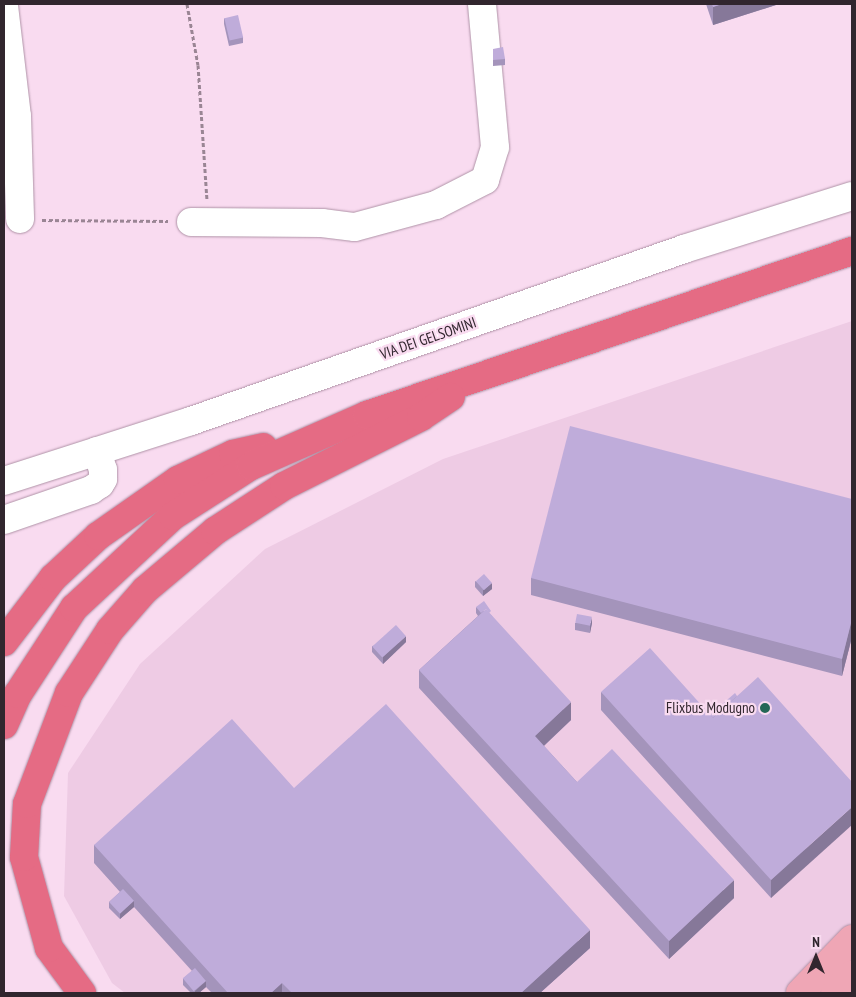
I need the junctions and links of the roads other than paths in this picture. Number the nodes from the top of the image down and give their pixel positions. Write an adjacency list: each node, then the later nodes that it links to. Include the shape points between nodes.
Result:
1 (482, 4): 5 (street, via 495,147 485,180 436,205 355,227 322,223)
2 (4, 6): 4 (street, via 18,116)
3 (852, 196): 9 (street, VIA DEI GELSOMINI, via 684,250)
4 (20, 219)
5 (191, 222)
6 (852, 251): 7 (highway)
7 (487, 374): 8 (highway); 16 (highway, via 421,417 327,463 215,531 144,590 110,630 69,693 27,804 24,857 49,948)
8 (337, 426): 12 (highway, via 233,454 178,480 98,536 54,578); 13 (highway, via 220,484 173,516 139,545 74,608 18,694)
9 (97, 451): 10 (street, VIA DEI GELSOMINI); 11 (street, via 104,479 92,490)
10 (4, 480)
11 (4, 520)
12 (4, 642)
13 (4, 725)
14 (852, 939): 17 (main road)
15 (852, 975): 18 (main road)
16 (82, 993)
17 (800, 993)
18 (835, 993)

